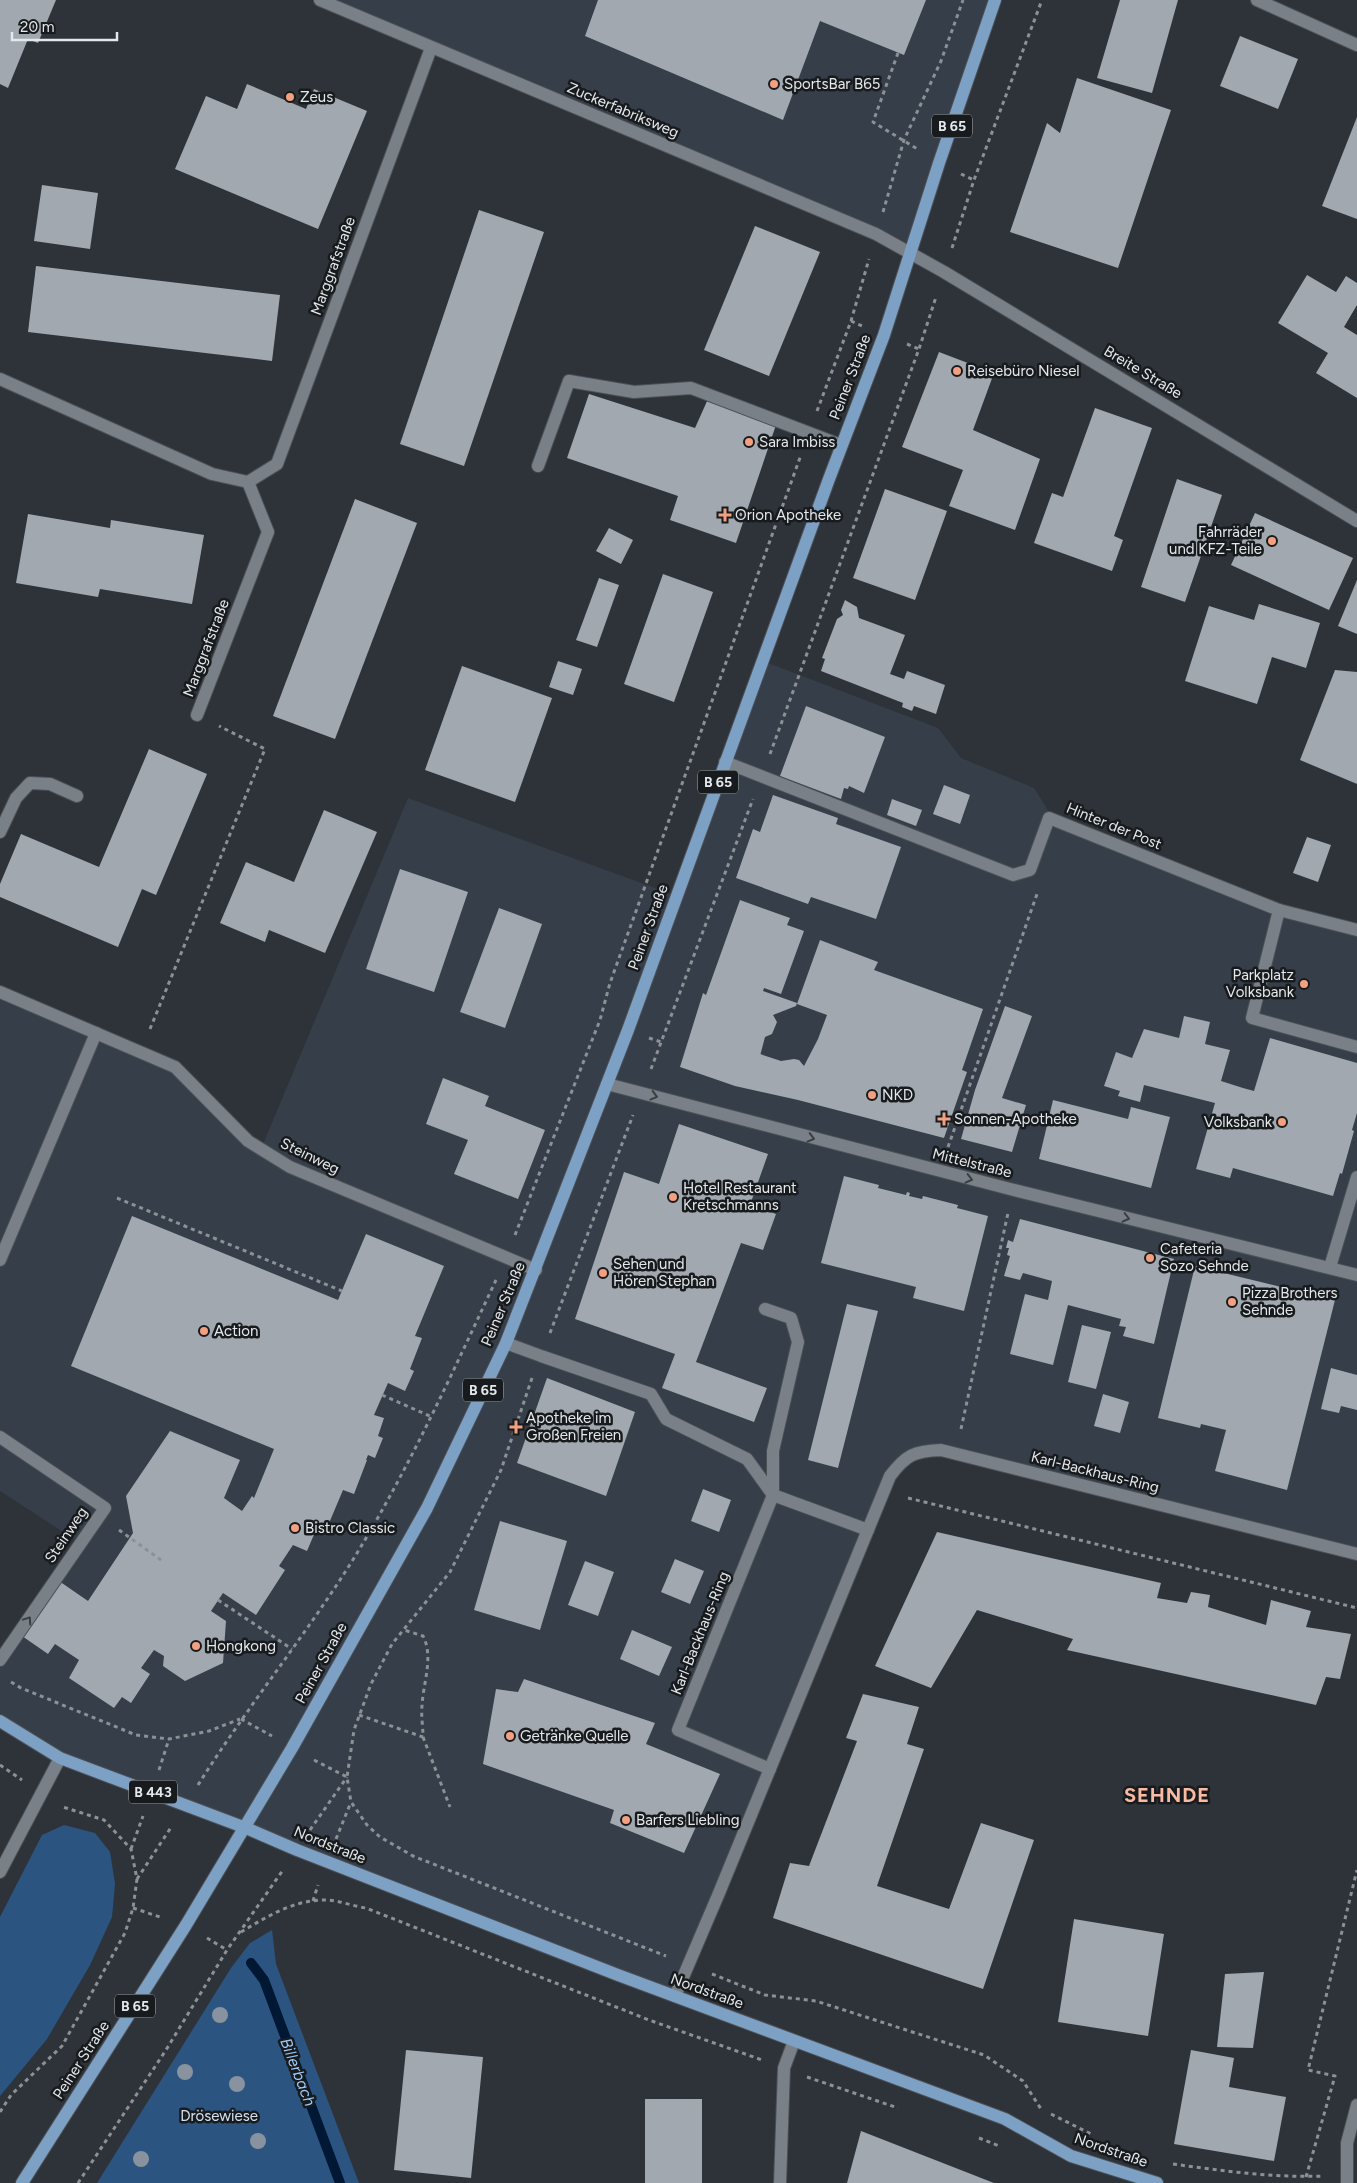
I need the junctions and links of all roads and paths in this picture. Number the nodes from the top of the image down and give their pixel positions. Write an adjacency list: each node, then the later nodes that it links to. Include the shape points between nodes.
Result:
1 (320, 0): 7 (street, Zuckerfabriksweg)
2 (963, 0): 9 (path, via 941,61)
3 (995, 0): 11 (main road, Peiner Straße / B 65)
4 (1042, 0): 12 (path, via 974,180)
5 (1257, 0): 6 (street)
6 (1357, 44)
7 (431, 48): 10 (street, Zuckerfabriksweg); 17 (street, Marggrafstraße, via 277,464)
8 (898, 53): 9 (path, via 873,122)
9 (904, 140): 10 (path)
10 (876, 234): 11 (street, Zuckerfabriksweg); 14 (path, via 851,321)
11 (911, 253): 12 (street, Breite Straße); 15 (main road, Peiner Straße / B 65, via 884,335)
12 (944, 272): 18 (street, Breite Straße); 21 (path, via 919,349)
13 (0, 379): 17 (street, via 212,474)
14 (809, 433): 15 (street); 16 (street, via 691,388 634,392 569,381); 37 (path, via 610,983 600,1020)
15 (841, 445): 20 (main road, Peiner Straße / B 65)
16 (538, 466)
17 (248, 482): 19 (street, Marggrafstraße, via 268,532)
18 (1357, 521)
19 (197, 715): 30 (path, via 265,749)
20 (725, 762): 21 (street); 31 (main road, Peiner Straße / B 65)
21 (762, 776): 24 (street, via 1012,875); 32 (path)
22 (77, 796): 23 (street, via 50,784 30,782 16,798)
23 (0, 832)
24 (1030, 870): 25 (street, Hinter der Post, via 1050,818); 33 (path, via 1037,895)
25 (1279, 910): 26 (street, Hinter der Post); 29 (street, via 1252,1018)
26 (1357, 930)
27 (0, 992): 28 (street, Steinweg)
28 (96, 1033): 30 (street, Steinweg); 38 (street)
29 (1357, 1047)
30 (140, 1052): 37 (street, Steinweg, via 175,1067 248,1140 290,1166)
31 (607, 1084): 32 (street, Mittelstraße); 40 (main road, Peiner Straße / B 65)
32 (642, 1093): 33 (street, Mittelstraße, one-way to 33); 45 (path)
33 (939, 1171): 35 (street, Mittelstraße, one-way to 35)
34 (1357, 1177): 39 (street)
35 (1013, 1190): 39 (street, Mittelstraße, one-way to 39); 49 (path)
36 (117, 1198): 42 (path)
37 (506, 1258): 40 (street, Steinweg); 47 (path)
38 (0, 1260)
39 (1330, 1267): 41 (street, Mittelstraße)
40 (536, 1270): 44 (main road, Peiner Straße / B 65)
41 (1357, 1274)
42 (342, 1291)
43 (765, 1309): 51 (street, via 790,1318 798,1342 773,1450)
44 (506, 1342): 45 (street); 70 (main road, Peiner Straße / B 65, via 427,1508)
45 (540, 1356): 51 (street, via 651,1394 666,1419 746,1459); 58 (path, via 501,1470 476,1521 450,1572)
46 (382, 1395): 47 (path)
47 (432, 1417): 59 (path, via 369,1534)
48 (0, 1437): 52 (street, Steinweg)
49 (956, 1454): 50 (street, Karl-Backhaus-Ring, via 941,1450 910,1455 890,1476); 54 (street, Karl-Backhaus-Ring)
50 (883, 1492): 53 (street, Karl-Backhaus-Ring); 57 (path)
51 (773, 1495): 53 (street); 67 (street, Karl-Backhaus-Ring, via 678,1730)
52 (105, 1508): 55 (path, via 120,1531); 60 (street, Steinweg, one-way to 52)
53 (868, 1530): 67 (street, Karl-Backhaus-Ring)
54 (1357, 1554)
55 (161, 1560)
56 (218, 1600): 59 (path)
57 (1357, 1608)
58 (404, 1630): 62 (path, via 371,1684); 64 (path, via 423,1636 428,1645 422,1706)
59 (292, 1649): 61 (path, via 268,1686 241,1718 208,1731 169,1740 136,1735 20,1688)
60 (0, 1660)
61 (7, 1679)
62 (359, 1715): 64 (path); 73 (path, via 347,1777 350,1802 380,1837 413,1856)
63 (0, 1721): 65 (main road, B 443)
64 (423, 1737): 69 (path)
65 (60, 1758): 68 (street); 70 (main road, B 443)
66 (0, 1764): 68 (path)
67 (770, 1769): 73 (street, Karl-Backhaus-Ring)
68 (41, 1792): 72 (street); 79 (path, via 65,1808 104,1820 131,1849 137,1879 125,1933 62,2046 11,2095)
69 (450, 1807)
70 (246, 1828): 74 (main road, Nordstraße); 84 (main road, Peiner Straße / B 65)
71 (1357, 1870): 82 (path, via 1308,2070 1335,2076)
72 (0, 1872)
73 (688, 1964): 74 (street, Karl-Backhaus-Ring); 80 (path, via 765,1995 816,2001 984,2054 1023,2081 1039,2108)
74 (675, 1996): 75 (main road, Nordstraße)
75 (794, 2040): 76 (street); 87 (main road, Nordstraße, via 1005,2118 1071,2156)
76 (784, 2068): 78 (path); 85 (path, via 649,2020 366,1908 312,1900 281,1909 241,1932); 86 (street)
77 (1357, 2105): 83 (street, via 1347,2143)
78 (903, 2110)
79 (0, 2112)
80 (1098, 2137)
81 (1166, 2164): 82 (path)
82 (1306, 2177): 83 (path)
83 (1347, 2179)
84 (22, 2183)
85 (78, 2183)
86 (780, 2183)
87 (1157, 2183)

